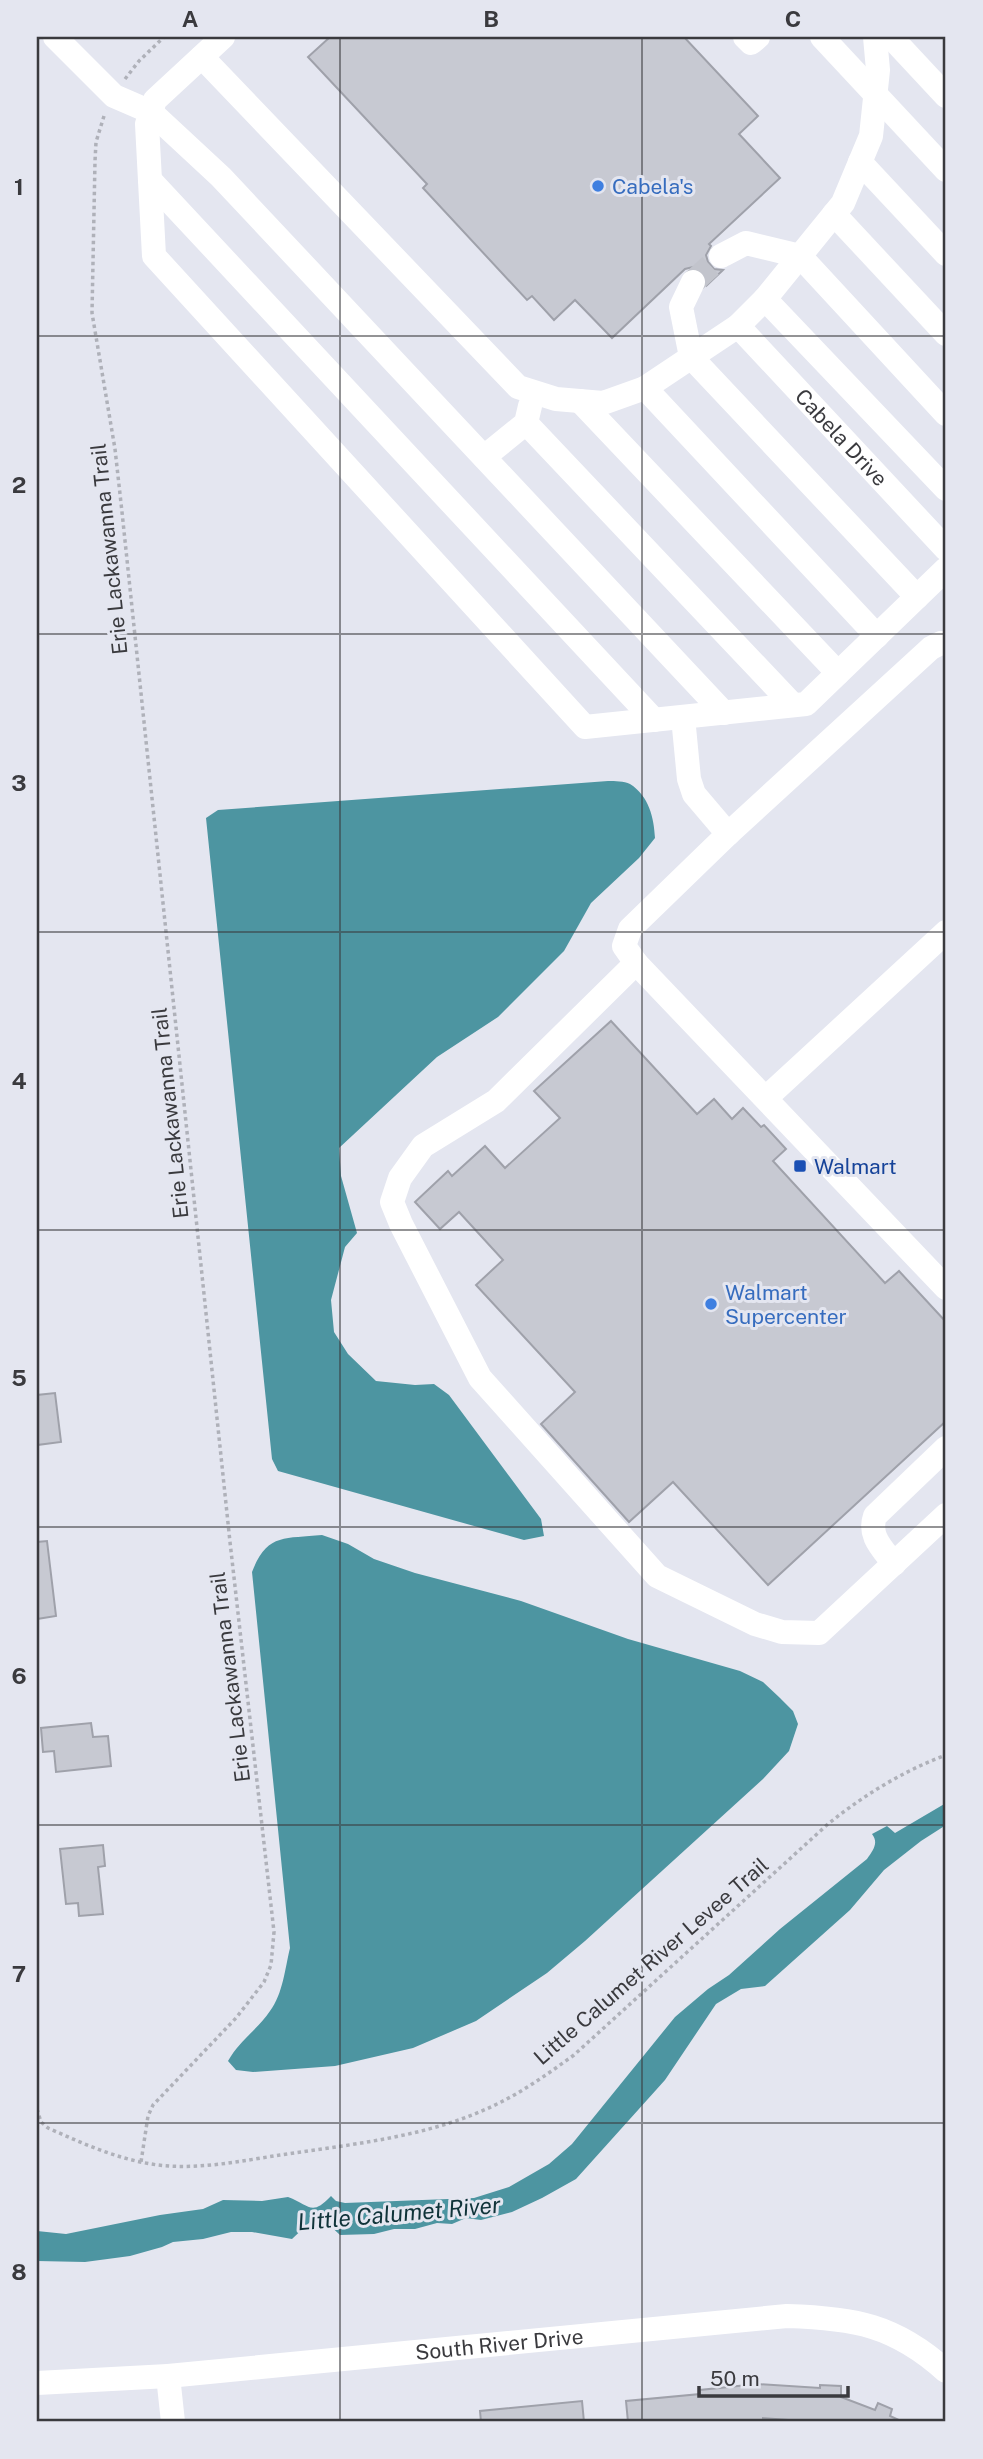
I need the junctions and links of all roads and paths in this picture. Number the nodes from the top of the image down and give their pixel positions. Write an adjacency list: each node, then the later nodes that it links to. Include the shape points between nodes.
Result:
1 (55, 37): 11 (street)
2 (164, 37): 11 (path, Erie Lackawanna Trail, via 139,61)
3 (223, 37): 9 (street)
4 (745, 37): 5 (street, via 751,43)
5 (758, 37)
6 (822, 37): 10 (street)
7 (875, 37): 10 (street)
8 (891, 37): 12 (street)
9 (202, 57): 13 (street, via 155,100); 27 (street, via 518,387)
10 (876, 93): 14 (street, via 871,136); 15 (street)
11 (114, 96): 13 (street); 53 (path, Erie Lackawanna Trail, via 96,142 92,313 115,449 274,1932 271,1965 264,1982 153,2105)
12 (946, 96)
13 (151, 112): 16 (street, via 146,124); 31 (street, via 222,177)
14 (860, 162): 17 (street); 18 (street)
15 (946, 170)
16 (149, 180): 42 (street); 42 (street, via 154,256 585,727)
17 (834, 214): 20 (street); 24 (street)
18 (946, 254)
19 (721, 256): 20 (street, via 746,243)
20 (800, 256): 22 (street); 29 (street)
21 (693, 282): 25 (street, via 681,307)
22 (765, 299): 23 (street); 32 (street, Cabela Drive)
23 (738, 326): 25 (street); 33 (street, Cabela Drive)
24 (946, 334)
25 (691, 357): 26 (street); 35 (street)
26 (645, 388): 28 (street, via 603,403); 36 (street)
27 (533, 392): 28 (street); 30 (street)
28 (580, 401): 38 (street)
29 (946, 414)
30 (526, 423): 31 (street); 39 (street)
31 (484, 457): 40 (street)
32 (946, 489)
33 (946, 549)
34 (946, 569): 35 (street)
35 (917, 597): 36 (street)
36 (877, 636): 38 (street)
37 (946, 643): 43 (street, via 931,648)
38 (838, 673): 39 (street, via 806,704)
39 (793, 705): 40 (street)
40 (724, 713): 41 (street)
41 (683, 717): 42 (street); 43 (street, via 692,786)
42 (654, 720)
43 (728, 834): 45 (street, via 630,929 624,946)
44 (946, 932): 46 (street)
45 (636, 963): 46 (street); 50 (street, via 496,1101 423,1146 400,1178 393,1202 401,1224 480,1378 657,1576 755,1624 782,1632 819,1633)
46 (766, 1098): 47 (street)
47 (946, 1288)
48 (946, 1448): 50 (street, via 875,1516 871,1527 875,1539)
49 (946, 1515): 50 (street)
50 (894, 1564)
51 (946, 1755): 53 (path, Little Calumet River Levee Trail, via 854,1803 574,2056 496,2105 416,2132 370,2141 223,2163)
52 (37, 2109): 53 (path, Little Calumet River Levee Trail, via 48,2128)
53 (141, 2162)
54 (946, 2371): 55 (street, South River Drive, via 920,2349 863,2323 787,2316)
55 (168, 2376): 56 (street, South River Drive); 57 (street)
56 (37, 2383)
57 (173, 2422)

